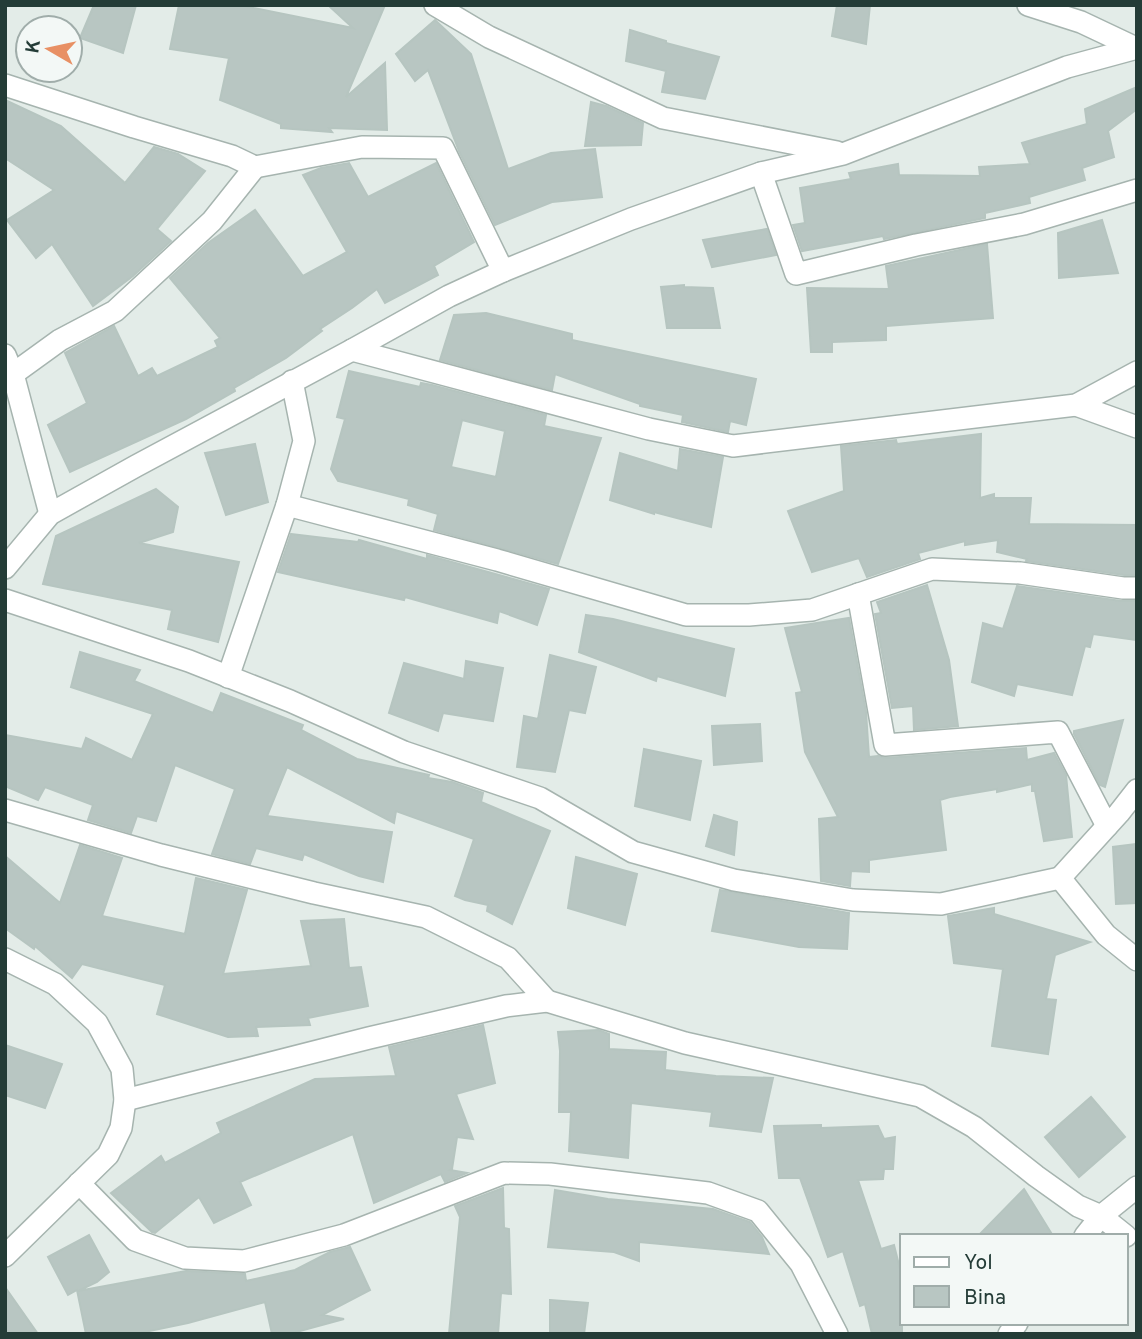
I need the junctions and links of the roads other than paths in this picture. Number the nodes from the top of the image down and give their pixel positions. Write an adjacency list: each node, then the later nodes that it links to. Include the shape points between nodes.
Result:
1 (435, 5): 5 (street, via 489,37 663,118)
2 (1028, 5): 3 (street)
3 (1136, 48): 5 (street, via 1067,67)
4 (5, 85): 6 (street)
5 (843, 154): 7 (street)
6 (255, 167): 9 (street, via 362,147 443,148); 11 (street, via 212,221 115,311)
7 (761, 173): 8 (street, via 796,274 1024,224); 9 (street)
8 (1137, 190)
9 (503, 271): 10 (street)
10 (352, 350): 13 (street); 14 (street, via 649,429 733,446)
11 (8, 368): 17 (street)
12 (1137, 372): 14 (street)
13 (292, 381): 16 (street, via 304,441); 17 (street)
14 (1076, 405): 15 (street)
15 (1137, 428)
16 (287, 505): 20 (street, via 686,615 812,610); 22 (street)
17 (50, 514): 18 (street)
18 (5, 568)
19 (1137, 588): 20 (street, via 1020,573 932,569)
20 (858, 594): 25 (street, via 885,745 1058,732)
21 (5, 600): 22 (street)
22 (228, 677): 26 (street, via 404,752 540,798 632,852 734,880 853,900 941,904)
23 (1137, 790): 25 (street)
24 (5, 810): 29 (street, via 161,855 426,917 508,958)
25 (1107, 826): 26 (street)
26 (1060, 878): 28 (street, via 1106,935)
27 (5, 959): 30 (street, via 55,984 97,1024 122,1069)
28 (1137, 960)
29 (547, 1001): 30 (street, via 381,1035); 34 (street, via 685,1043 920,1096 974,1126 1078,1206)
30 (125, 1100): 31 (street, via 121,1128 108,1155)
31 (79, 1183): 33 (street); 39 (street, via 135,1240 186,1258 244,1261 344,1235 504,1174 550,1174 708,1193 758,1211 800,1264)
32 (1137, 1186): 34 (street)
33 (52, 1211): 37 (street); 38 (street)
34 (1101, 1216): 35 (street); 36 (street)
35 (1087, 1234)
36 (1124, 1234)
37 (5, 1238)
38 (5, 1256)
39 (836, 1334)

